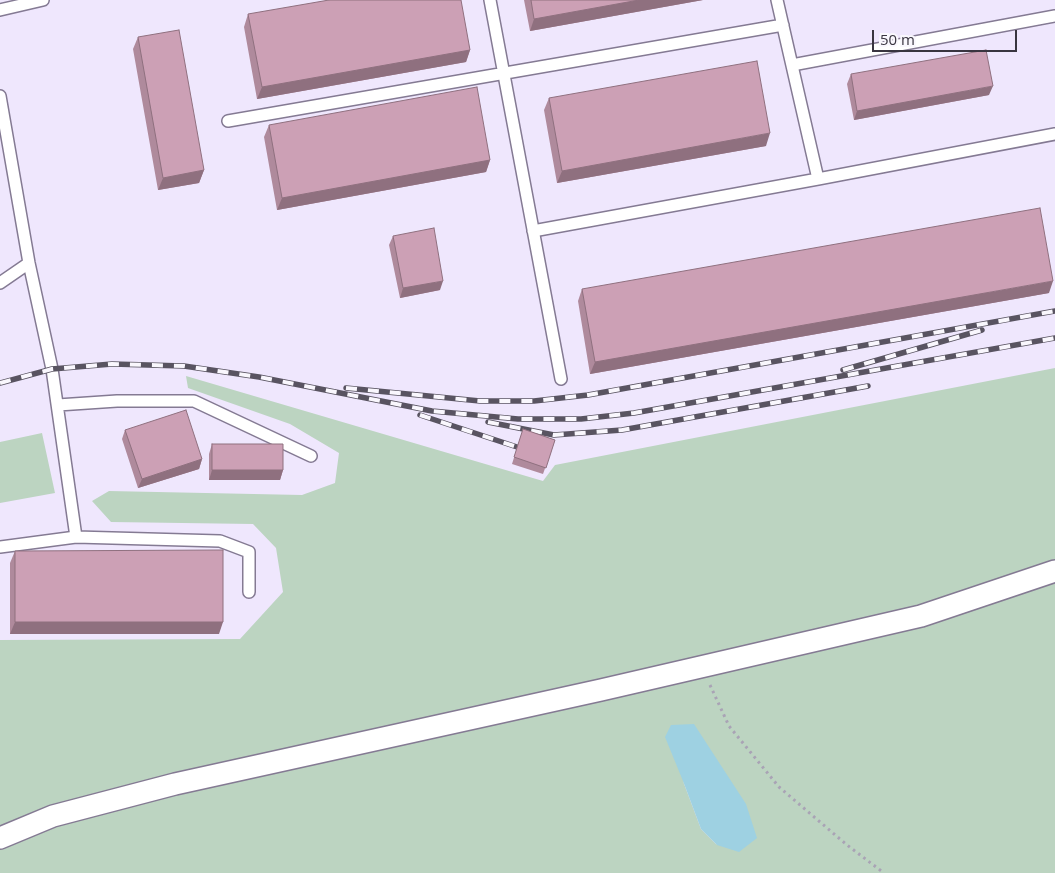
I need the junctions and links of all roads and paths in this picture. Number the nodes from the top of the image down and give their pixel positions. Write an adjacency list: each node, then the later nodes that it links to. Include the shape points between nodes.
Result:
1 (42, 0): 4 (lane)
2 (490, 0): 8 (lane)
3 (777, 0): 6 (lane)
4 (0, 10)
5 (1055, 16): 7 (lane)
6 (783, 25): 7 (lane); 8 (lane)
7 (792, 65): 12 (lane)
8 (504, 73): 10 (lane); 13 (lane)
9 (0, 96): 14 (lane)
10 (228, 121)
11 (1055, 134): 12 (lane)
12 (818, 179): 13 (lane)
13 (533, 231): 16 (lane)
14 (29, 263): 15 (lane); 17 (lane)
15 (0, 283)
16 (561, 380)
17 (58, 405): 18 (lane, via 194,402); 19 (lane)
18 (311, 456)
19 (76, 537): 20 (lane); 22 (lane, via 220,541 249,552)
20 (0, 547)
21 (1055, 571): 23 (street, via 921,616)
22 (249, 592)
23 (701, 666): 24 (street, via 175,784 53,816); 25 (path, via 729,726 779,787)
24 (0, 838)
25 (884, 873)

